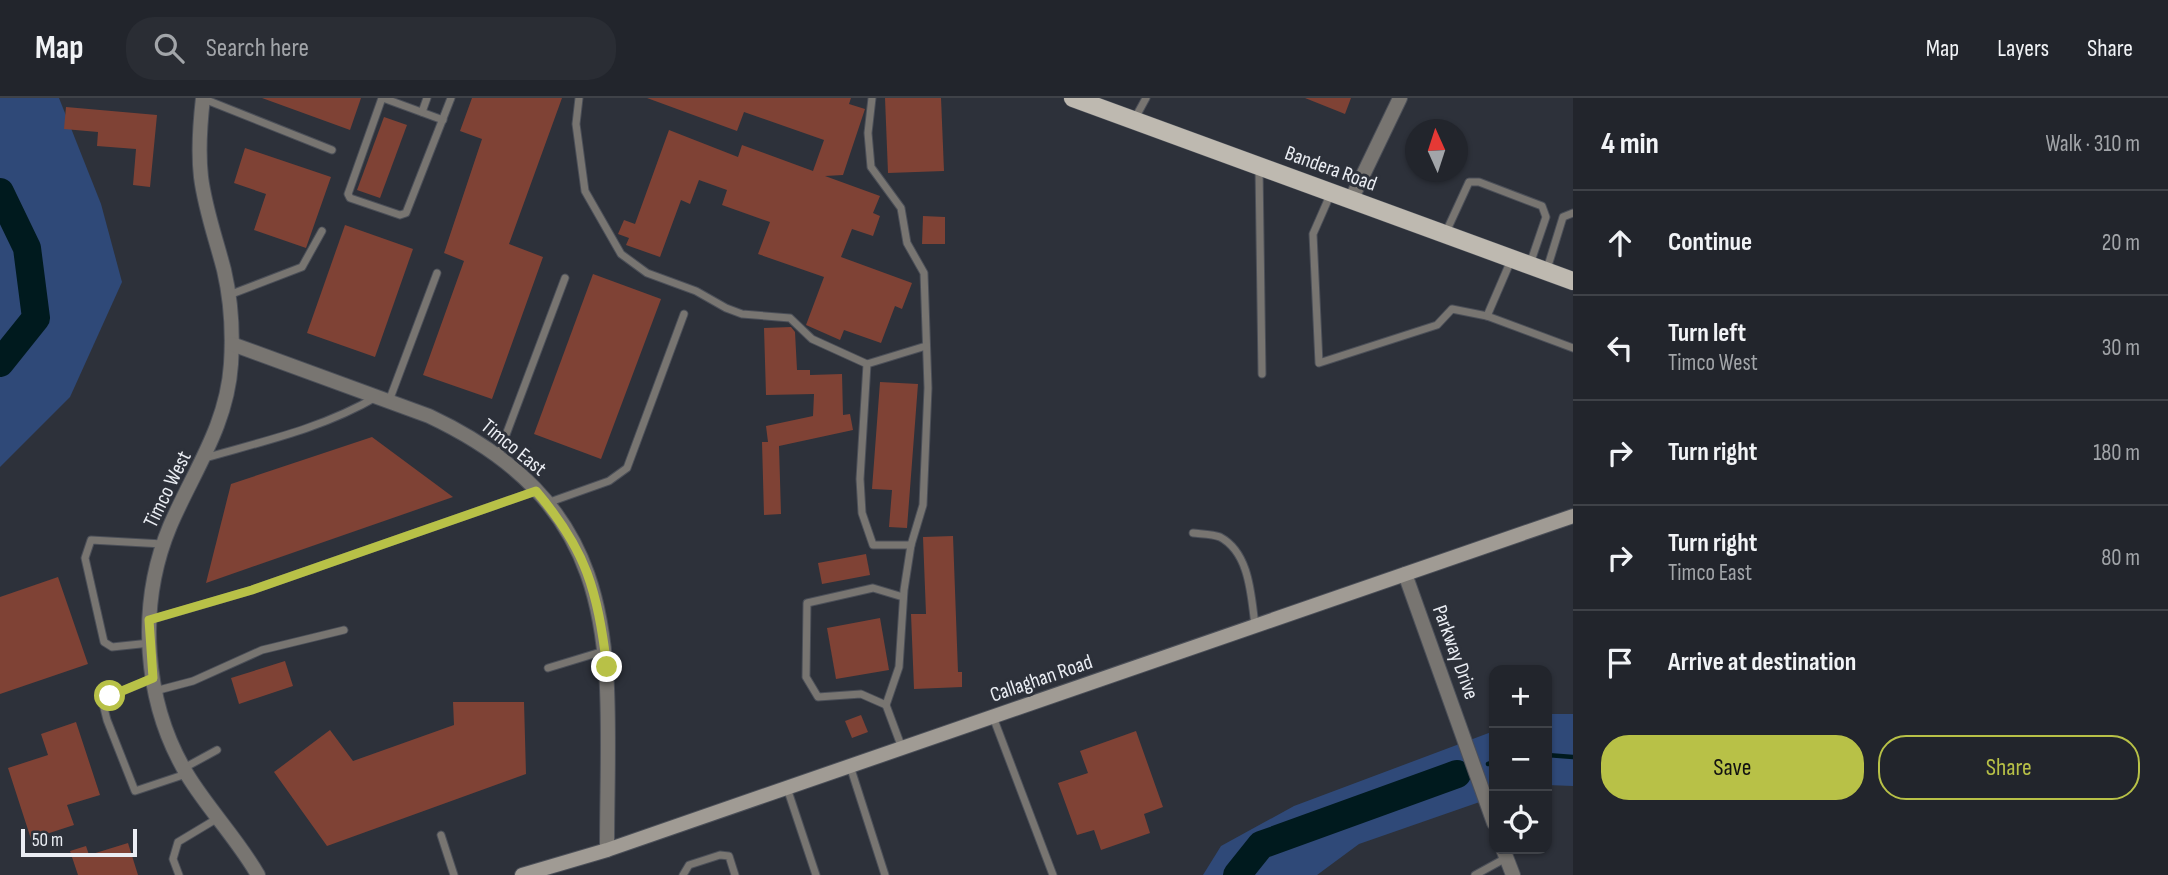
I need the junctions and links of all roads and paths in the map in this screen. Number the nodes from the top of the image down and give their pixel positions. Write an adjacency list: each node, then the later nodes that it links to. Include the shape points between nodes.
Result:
1 (203, 98): 13 (lane); 25 (street, Timco West, via 201,175)
2 (382, 98): 10 (lane); 11 (lane, via 348,194 362,202 406,213)
3 (427, 98): 10 (lane)
4 (450, 98): 11 (lane)
5 (579, 98): 31 (lane, via 576,124 585,191 621,254 647,273 726,308 790,318 812,338)
6 (872, 98): 29 (lane, via 871,167 901,208 907,243 923,272)
7 (1073, 98): 12 (main road, Bandera Road)
8 (1146, 98): 12 (lane)
9 (1400, 98): 16 (street)
10 (422, 112): 11 (lane)
11 (443, 120)
12 (1133, 120): 14 (main road, Bandera Road)
13 (332, 149)
14 (1259, 166): 15 (main road, Bandera Road); 32 (lane)
15 (1331, 193): 16 (main road, Bandera Road); 27 (lane, via 1313,234 1319,363 1437,325 1452,309)
16 (1351, 200): 19 (main road, Bandera Road)
17 (1573, 213): 21 (lane, via 1563,217)
18 (322, 231): 25 (lane, via 302,267)
19 (1445, 234): 20 (main road, Bandera Road); 21 (lane, via 1469,182 1479,182 1545,209)
20 (1512, 258): 21 (main road, Bandera Road); 27 (lane)
21 (1538, 268): 24 (main road, Bandera Road)
22 (437, 273): 33 (lane)
23 (565, 278): 34 (lane)
24 (1573, 281)
25 (228, 295): 28 (street, Timco West)
26 (684, 314): 37 (lane, via 627,468 609,481)
27 (1487, 316): 30 (lane)
28 (232, 344): 33 (street, Timco East); 35 (street, Timco West, via 227,395)
29 (926, 346): 31 (lane); 41 (lane, via 923,505)
30 (1573, 348)
31 (867, 364): 41 (lane, via 862,513 873,545)
32 (1262, 374)
33 (383, 399): 34 (street, Timco East, via 458,430); 35 (lane, via 321,424)
34 (498, 457): 36 (street, Timco East)
35 (205, 458): 40 (street, Timco West)
36 (536, 491): 37 (street, Timco East); 44 (lane, via 252,590)
37 (546, 503): 48 (street, Timco East, via 568,533 593,585)
38 (1573, 516): 42 (main road, Callaghan Road)
39 (1194, 533): 45 (lane, via 1219,537 1234,548 1247,572)
40 (164, 544): 44 (street, Timco West); 47 (lane, via 91,540 85,549 104,642 112,647)
41 (911, 545): 43 (lane)
42 (1405, 574): 45 (main road, Callaghan Road); 58 (street, Parkway Drive)
43 (903, 597): 51 (lane, via 899,667); 51 (lane, via 873,588 807,603 806,677 818,697 862,694)
44 (149, 620): 47 (street, Timco West)
45 (1255, 626): 52 (main road, Callaghan Road)
46 (344, 630): 50 (lane, via 262,650 193,681)
47 (150, 643): 50 (street, Timco West)
48 (605, 651): 49 (lane); 61 (street, Timco East)
49 (548, 668)
50 (154, 685): 56 (street, Timco West, via 163,723); 56 (lane, via 110,696 104,708 107,720 135,791)
51 (886, 705): 53 (lane)
52 (993, 717): 53 (main road, Callaghan Road); 72 (lane)
53 (902, 748): 55 (main road, Callaghan Road)
54 (217, 750): 56 (lane)
55 (850, 766): 57 (main road, Callaghan Road); 71 (lane)
56 (185, 771): 59 (street, Timco West)
57 (786, 788): 61 (main road, Callaghan Road); 70 (lane)
58 (1489, 809)
59 (218, 818): 64 (lane, via 178,842 173,859); 65 (street, Timco West)
60 (441, 835): 66 (lane)
61 (607, 850): 67 (main road, Callaghan Road)
62 (1504, 854): 73 (lane)
63 (1505, 854): 74 (street)
64 (178, 875)
65 (258, 875)
66 (454, 875)
67 (522, 875)
68 (683, 875): 69 (lane, via 689,865 720,855 729,856)
69 (736, 875)
70 (816, 875)
71 (885, 875)
72 (1054, 875)
73 (1475, 875)
74 (1513, 875)

